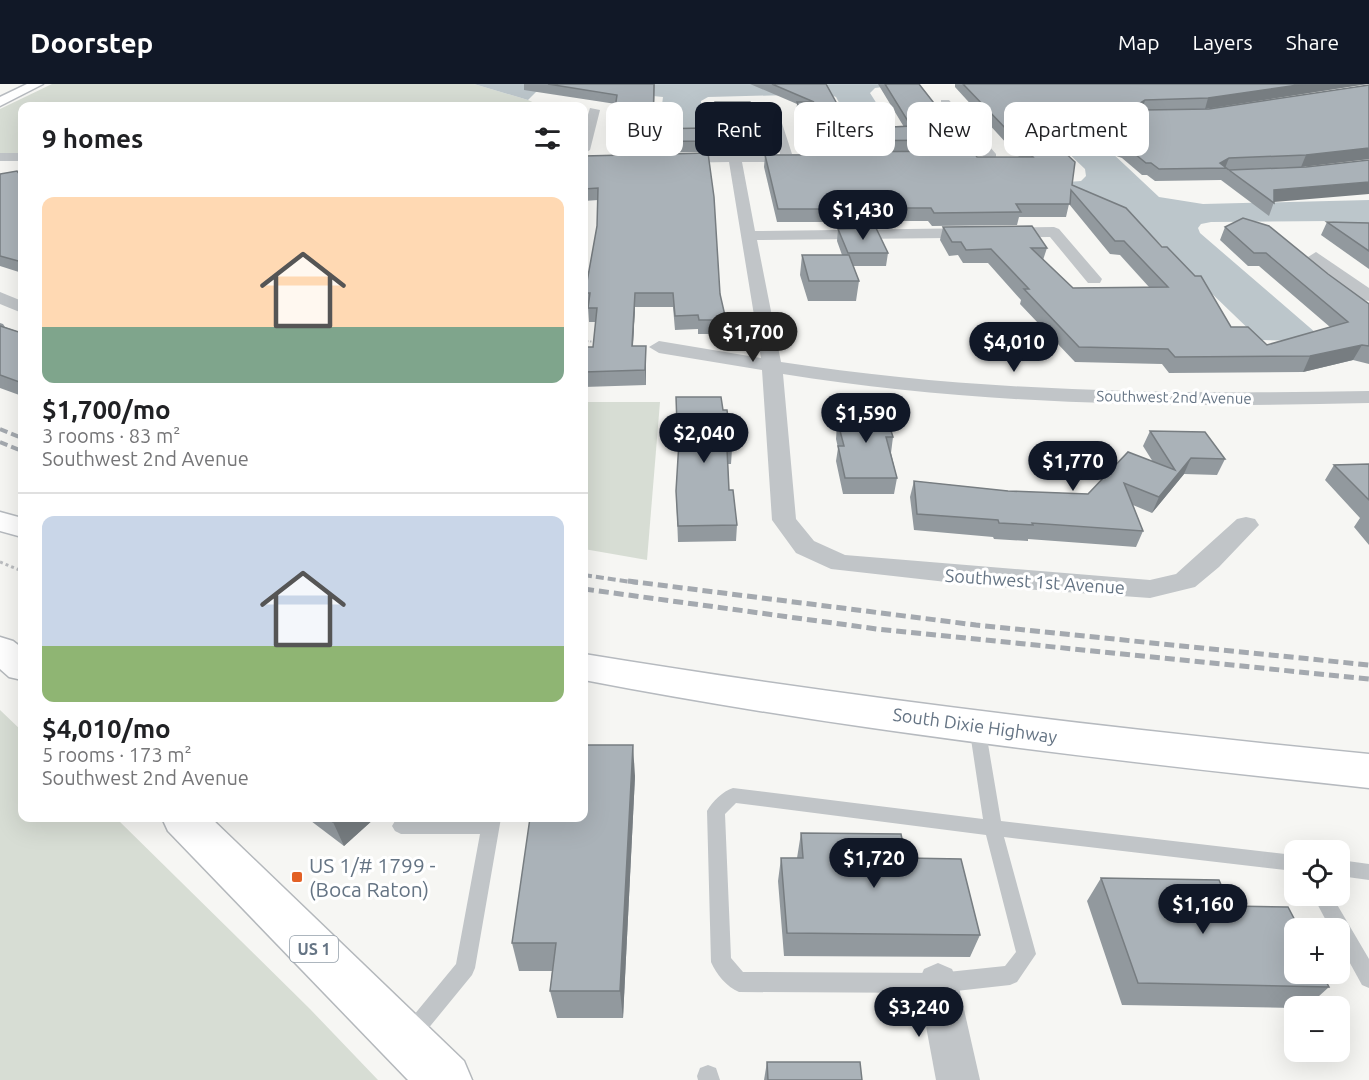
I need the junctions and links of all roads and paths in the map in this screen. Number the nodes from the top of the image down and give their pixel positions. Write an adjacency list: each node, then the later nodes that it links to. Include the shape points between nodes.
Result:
1 (36, 84): 2 (main road)
2 (0, 100)
3 (594, 110): 4 (street)
4 (588, 134)
5 (782, 143): 13 (street)
6 (990, 156): 10 (street)
7 (0, 157): 8 (street)
8 (18, 157)
9 (810, 158): 13 (street)
10 (969, 158)
11 (653, 159): 12 (street)
12 (735, 159): 13 (street); 16 (street)
13 (787, 159)
14 (0, 162): 15 (street)
15 (18, 162)
16 (747, 236): 18 (street, via 1054,232); 25 (street)
17 (1316, 257): 19 (street)
18 (1094, 279)
19 (1369, 296)
20 (0, 297): 21 (street)
21 (18, 306)
22 (588, 341): 23 (path)
23 (606, 343)
24 (659, 347): 25 (street, Southwest 2nd Avenue)
25 (772, 367): 26 (street, Southwest 2nd Avenue, via 1014,392 1136,397); 28 (street, Southwest 1st Avenue, via 784,520 805,548 840,563 1150,589 1185,581)
26 (1369, 397)
27 (0, 521): 29 (main road)
28 (1246, 525)
29 (18, 527)
30 (0, 562): 31 (path)
31 (18, 569)
32 (0, 651): 33 (main road)
33 (18, 664)
34 (588, 668): 35 (main road, South Dixie Highway)
35 (977, 725): 36 (main road, South Dixie Highway, via 1169,751); 40 (lane)
36 (1369, 771)
37 (187, 822): 47 (main road, US 1)
38 (491, 822): 39 (lane); 47 (lane, via 465,968)
39 (401, 826)
40 (993, 828): 41 (lane); 46 (lane, via 1026,954 1010,975); 46 (lane, via 733,795 716,811 721,962 739,982)
41 (1284, 862)
42 (1350, 869): 43 (lane)
43 (1369, 872)
44 (1328, 906): 45 (lane)
45 (1369, 978)
46 (938, 983): 49 (street)
47 (406, 1040): 48 (main road, US 1)
48 (445, 1080)
49 (958, 1080)

